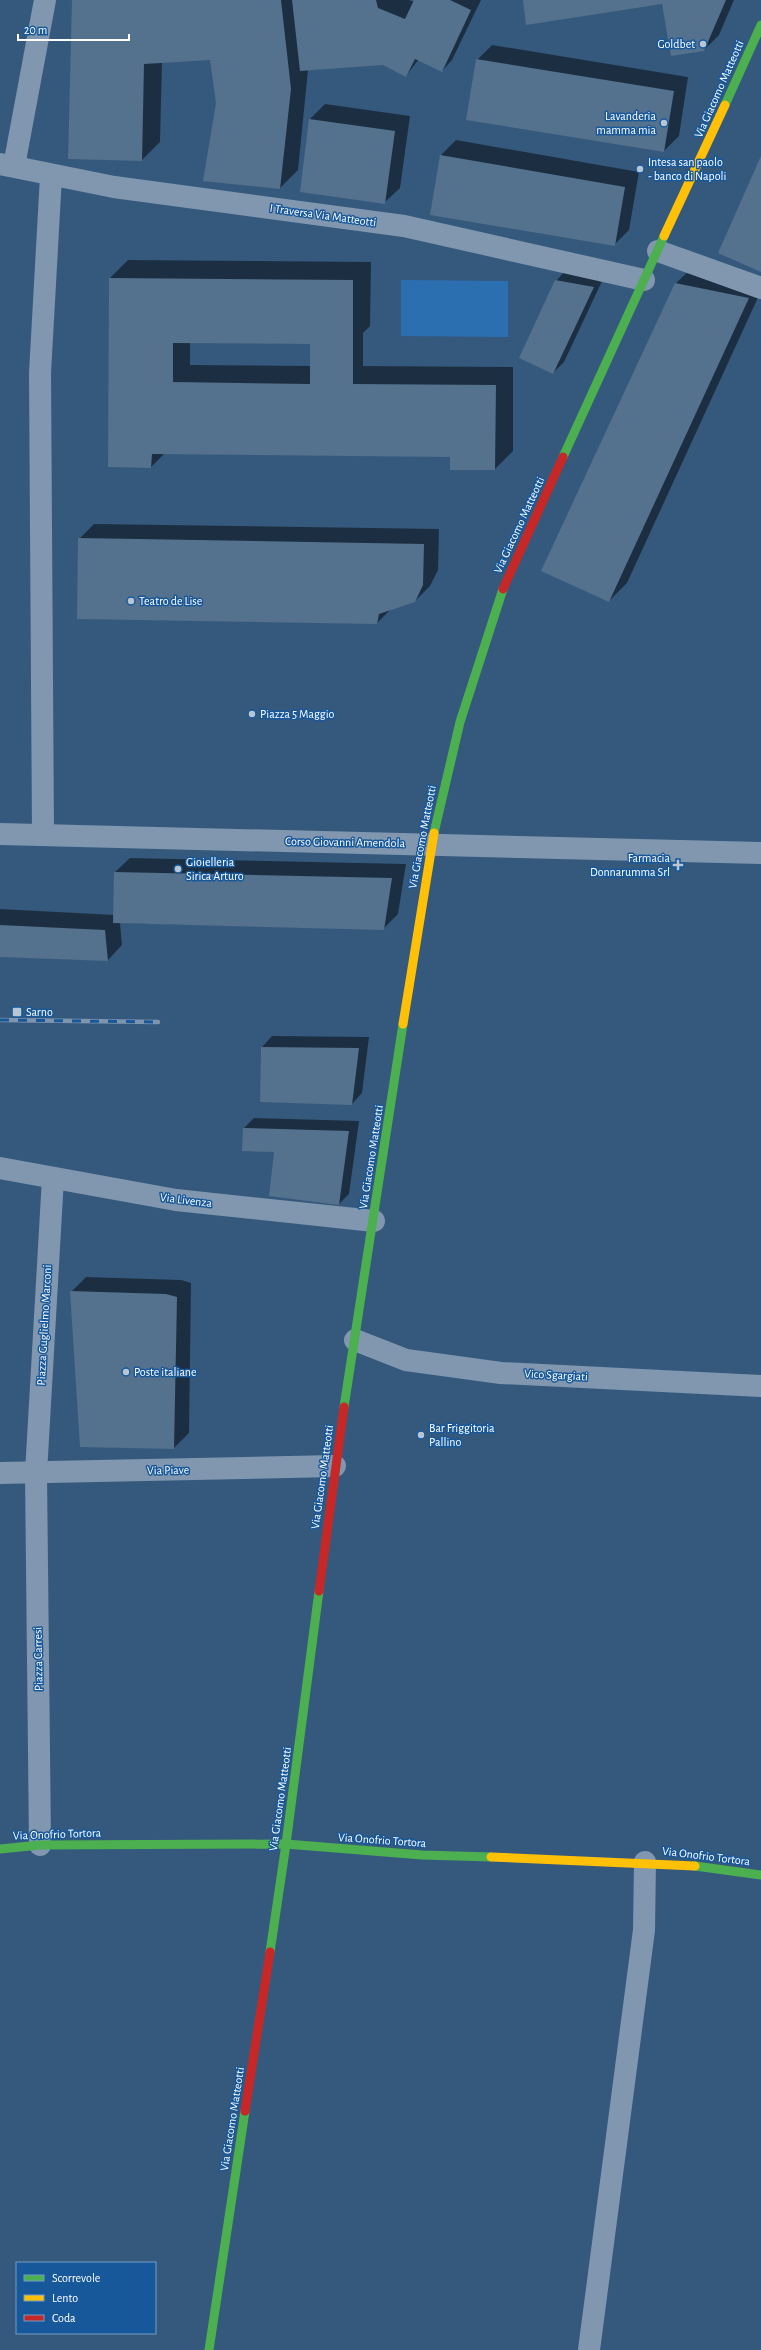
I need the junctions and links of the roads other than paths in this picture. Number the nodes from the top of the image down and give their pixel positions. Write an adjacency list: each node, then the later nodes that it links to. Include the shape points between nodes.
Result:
1 (45, 0): 3 (street)
2 (761, 25): 5 (street, Via Giacomo Matteotti)
3 (7, 165): 4 (street, I Traversa Via Matteotti)
4 (51, 176): 6 (street, I Traversa Via Matteotti, via 114,187 404,226); 9 (street, via 40,373)
5 (658, 251): 6 (street, Via Giacomo Matteotti); 7 (street)
6 (644, 280): 10 (street, Via Giacomo Matteotti, via 503,589 460,722)
7 (761, 288)
8 (0, 834): 9 (street, Corso Giovanni Amendola)
9 (43, 834): 10 (street, Corso Giovanni Amendola)
10 (431, 844): 11 (street, Corso Giovanni Amendola); 14 (street, Via Giacomo Matteotti)
11 (761, 853)
12 (0, 1168): 13 (street, Via Livenza)
13 (53, 1178): 14 (street, Via Livenza, via 176,1200); 19 (street, Piazza Guglielmo Marconi)
14 (374, 1221): 15 (street, Via Giacomo Matteotti)
15 (355, 1340): 16 (street, Vico Sgargiati, via 406,1360 500,1372); 17 (street, Via Giacomo Matteotti)
16 (761, 1386)
17 (335, 1466): 19 (street, Via Piave); 20 (street, Via Giacomo Matteotti)
18 (0, 1473): 19 (street, Via Piave)
19 (36, 1473): 21 (street, Piazza Carresi)
20 (286, 1844): 21 (street, Via Onofrio Tortora); 23 (street, Via Onofrio Tortora, via 422,1855); 25 (street, Via Giacomo Matteotti)
21 (40, 1845): 22 (street, Via Onofrio Tortora)
22 (0, 1849)
23 (645, 1862): 24 (street, Via Onofrio Tortora, via 684,1864); 26 (street, via 644,1930)
24 (761, 1875)
25 (209, 2350)
26 (589, 2350)

